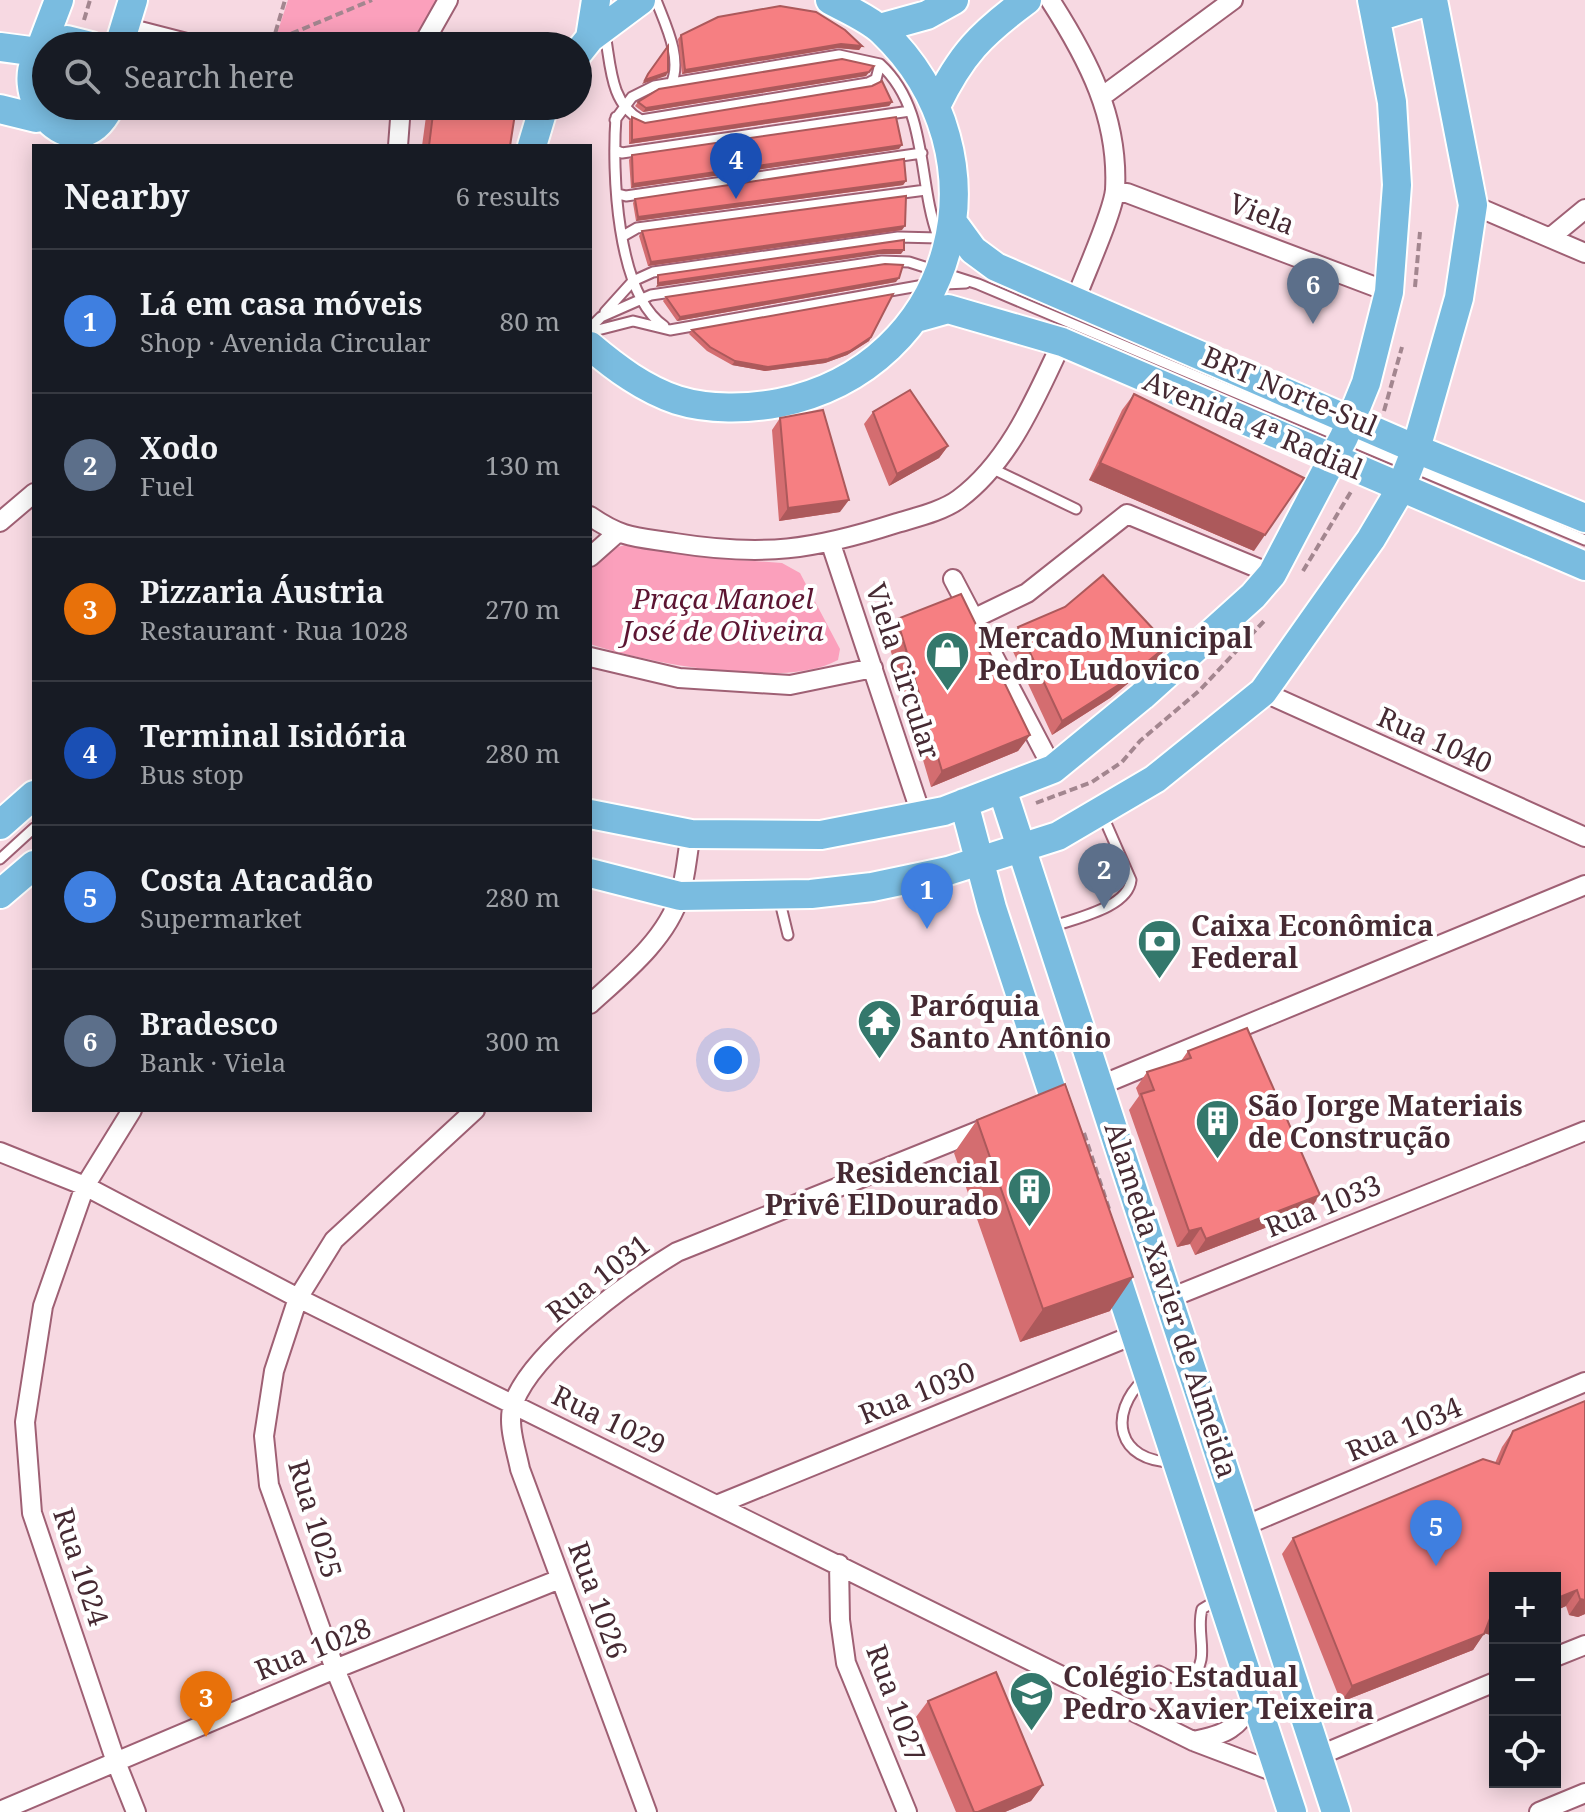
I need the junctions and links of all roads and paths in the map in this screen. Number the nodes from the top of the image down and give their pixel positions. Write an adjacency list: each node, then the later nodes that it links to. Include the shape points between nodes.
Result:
1 (59, 0): 17 (main road)
2 (133, 0): 18 (main road)
3 (285, 0): 19 (path)
4 (372, 0): 20 (path)
5 (448, 0): 21 (street)
6 (641, 0): 15 (main road)
7 (656, 0): 26 (lane)
8 (830, 0): 16 (main road)
9 (954, 0): 16 (main road, via 927,15)
10 (1027, 0): 34 (main road, via 988,29)
11 (1050, 0): 31 (street)
12 (1233, 0): 31 (street)
13 (1433, 0): 14 (main road); 49 (main road)
14 (1374, 9): 57 (main road, via 1392,102 1397,185)
15 (593, 24): 32 (lane)
16 (880, 28): 34 (main road, via 910,62)
17 (49, 32)
18 (123, 32)
19 (275, 32)
20 (295, 32)
21 (430, 32)
22 (0, 47): 23 (main road)
23 (32, 48)
24 (880, 64): 27 (lane, via 839,55); 28 (lane, via 876,79); 30 (lane)
25 (32, 65): 35 (main road, via 23,91)
26 (675, 65): 27 (lane); 29 (lane)
27 (689, 81): 29 (lane)
28 (868, 83): 30 (lane); 32 (lane, via 641,120)
29 (671, 84): 32 (lane, via 640,90)
30 (897, 84): 34 (lane)
31 (1104, 95): 47 (street)
32 (621, 102): 44 (lane)
33 (0, 109): 40 (main road)
34 (923, 109): 44 (lane); 45 (lane); 54 (main road, via 953,164)
35 (32, 115)
36 (100, 120): 40 (main road, via 77,132)
37 (109, 120): 41 (main road)
38 (400, 120): 42 (street)
39 (540, 120): 43 (main road)
40 (37, 128)
41 (108, 144)
42 (398, 144)
43 (533, 144)
44 (615, 150): 48 (lane)
45 (922, 153): 46 (lane); 48 (lane)
46 (926, 190): 51 (lane, via 637,228); 54 (lane)
47 (1115, 193): 57 (street, Viela, via 1127,193); 59 (street)
48 (618, 194): 51 (lane)
49 (1473, 205): 52 (street); 69 (main road, via 1459,298)
50 (1585, 209): 52 (street)
51 (623, 236): 55 (lane)
52 (1551, 237): 53 (street)
53 (1585, 253)
54 (942, 254): 55 (lane, via 898,237); 56 (lane); 56 (lane); 58 (lane); 59 (main road, Avenida 4ª Radial, via 973,250 996,267); 61 (main road); 64 (lane)
55 (632, 276): 58 (lane); 60 (lane)
56 (978, 284): 68 (lane, BRT Norte-Sul)
57 (1389, 292): 68 (main road, via 1366,383)
58 (640, 299): 60 (lane); 64 (lane)
59 (1075, 301): 68 (main road, Avenida 4ª Radial)
60 (601, 317): 62 (lane)
61 (916, 318): 65 (main road, Avenida 4ª Radial, via 948,309); 67 (main road, via 878,359 817,395 748,409 678,400)
62 (592, 328)
63 (592, 330): 64 (lane, via 633,321)
64 (670, 330)
65 (1062, 342): 68 (main road, Avenida 4ª Radial); 70 (street)
66 (592, 350): 67 (main road)
67 (602, 371)
68 (1343, 439): 69 (main road, Avenida 4ª Radial); 69 (main road, Avenida 4ª Radial); 81 (main road)
69 (1408, 468): 74 (main road, Avenida 4ª Radial); 77 (lane); 80 (main road, Avenida 4ª Radial); 86 (main road, via 1371,539)
70 (993, 469): 72 (lane); 78 (street, via 957,500)
71 (32, 496): 75 (street)
72 (1076, 509)
73 (592, 517): 76 (street)
74 (1585, 518)
75 (0, 522)
76 (616, 534): 78 (street, via 723,551 773,552); 79 (street)
77 (1585, 540)
78 (831, 544): 85 (street, Viela Circular)
79 (592, 555)
80 (1585, 566)
81 (1272, 574): 83 (street, via 1127,514 1027,593); 87 (main road, via 1142,696)
82 (953, 579): 83 (street)
83 (975, 618): 87 (street)
84 (592, 657): 85 (street, via 679,678 790,685)
85 (873, 668): 93 (street, Viela Circular)
86 (1263, 692): 89 (main road, via 1155,779); 97 (street, Rua 1040)
87 (1053, 769): 88 (main road)
88 (1002, 789): 91 (main road); 98 (main road, Alameda Xavier de Almeida)
89 (1098, 796): 98 (main road, via 1058,836); 107 (lane, via 1130,889 1121,899)
90 (32, 797): 94 (main road)
91 (964, 803): 93 (main road); 100 (main road, Alameda Xavier de Almeida)
92 (592, 814): 96 (main road)
93 (922, 817): 96 (main road, via 821,835)
94 (0, 825)
95 (32, 830): 99 (lane)
96 (691, 834): 106 (street)
97 (1585, 837)
98 (1020, 847): 100 (main road); 107 (main road, Alameda Xavier de Almeida)
99 (0, 859)
100 (979, 862): 105 (main road, via 872,887); 116 (main road, Alameda Xavier de Almeida, via 1045,1104)
101 (32, 867): 104 (main road)
102 (592, 874): 106 (main road)
103 (1585, 885): 110 (street)
104 (0, 894)
105 (778, 894): 106 (main road); 108 (lane)
106 (680, 896): 109 (street, via 636,961)
107 (1047, 929): 110 (main road, Alameda Xavier de Almeida)
108 (788, 935)
109 (592, 1002)
110 (1101, 1085): 120 (main road, Alameda Xavier de Almeida)
111 (131, 1112): 117 (street, Rua 1024)
112 (473, 1112): 119 (street, Rua 1025, via 334,1240)
113 (1008, 1119): 124 (street, Rua 1031, via 677,1252 635,1278 532,1369)
114 (1585, 1131): 120 (street, Rua 1033)
115 (0, 1152): 117 (street, Rua 1029)
116 (1073, 1153)
117 (85, 1186): 119 (street, Rua 1029); 139 (street, Rua 1024, via 43,1306 25,1422 32,1513)
118 (1099, 1229): 121 (main road, Alameda Xavier de Almeida)
119 (298, 1298): 124 (street, Rua 1029); 133 (street, Rua 1025, via 272,1384 264,1436 269,1485)
120 (1170, 1298): 127 (main road, Alameda Xavier de Almeida)
121 (1136, 1334): 122 (main road, Alameda Xavier de Almeida); 126 (street, Rua 1030)
122 (1149, 1373): 125 (main road, Alameda Xavier de Almeida); 125 (lane, via 1122,1408 1122,1430 1136,1453 1155,1462)
123 (1585, 1382): 127 (street, Rua 1034)
124 (513, 1404): 126 (street, Rua 1029); 129 (street, Rua 1026, via 512,1433 520,1469)
125 (1178, 1462): 130 (main road, Alameda Xavier de Almeida)
126 (719, 1504): 128 (street, Rua 1029)
127 (1244, 1526): 138 (main road, Alameda Xavier de Almeida)
128 (839, 1564): 137 (street, Rua 1029); 146 (street, Rua 1027, via 846,1663)
129 (560, 1579): 133 (street, Rua 1028); 145 (street, Rua 1026)
130 (1223, 1596): 134 (lane, via 1202,1609 1197,1626 1204,1653 1199,1671 1190,1679); 136 (main road, Alameda Xavier de Almeida)
131 (1585, 1645): 132 (street)
132 (1561, 1655)
133 (335, 1669): 139 (street, Rua 1028); 144 (street, Rua 1025)
134 (1159, 1671)
135 (1489, 1685): 138 (street)
136 (1257, 1699): 137 (street, via 1226,1734); 140 (main road, Alameda Xavier de Almeida)
137 (1193, 1741): 140 (street, Rua 1029)
138 (1318, 1756): 148 (main road, Alameda Xavier de Almeida)
139 (116, 1762): 142 (street, Rua 1028); 143 (street, Rua 1024)
140 (1280, 1774): 147 (main road, Alameda Xavier de Almeida)
141 (1585, 1793): 149 (street)
142 (0, 1811)
143 (136, 1812)
144 (394, 1812)
145 (647, 1812)
146 (907, 1812)
147 (1292, 1812)
148 (1336, 1812)
149 (1539, 1812)

